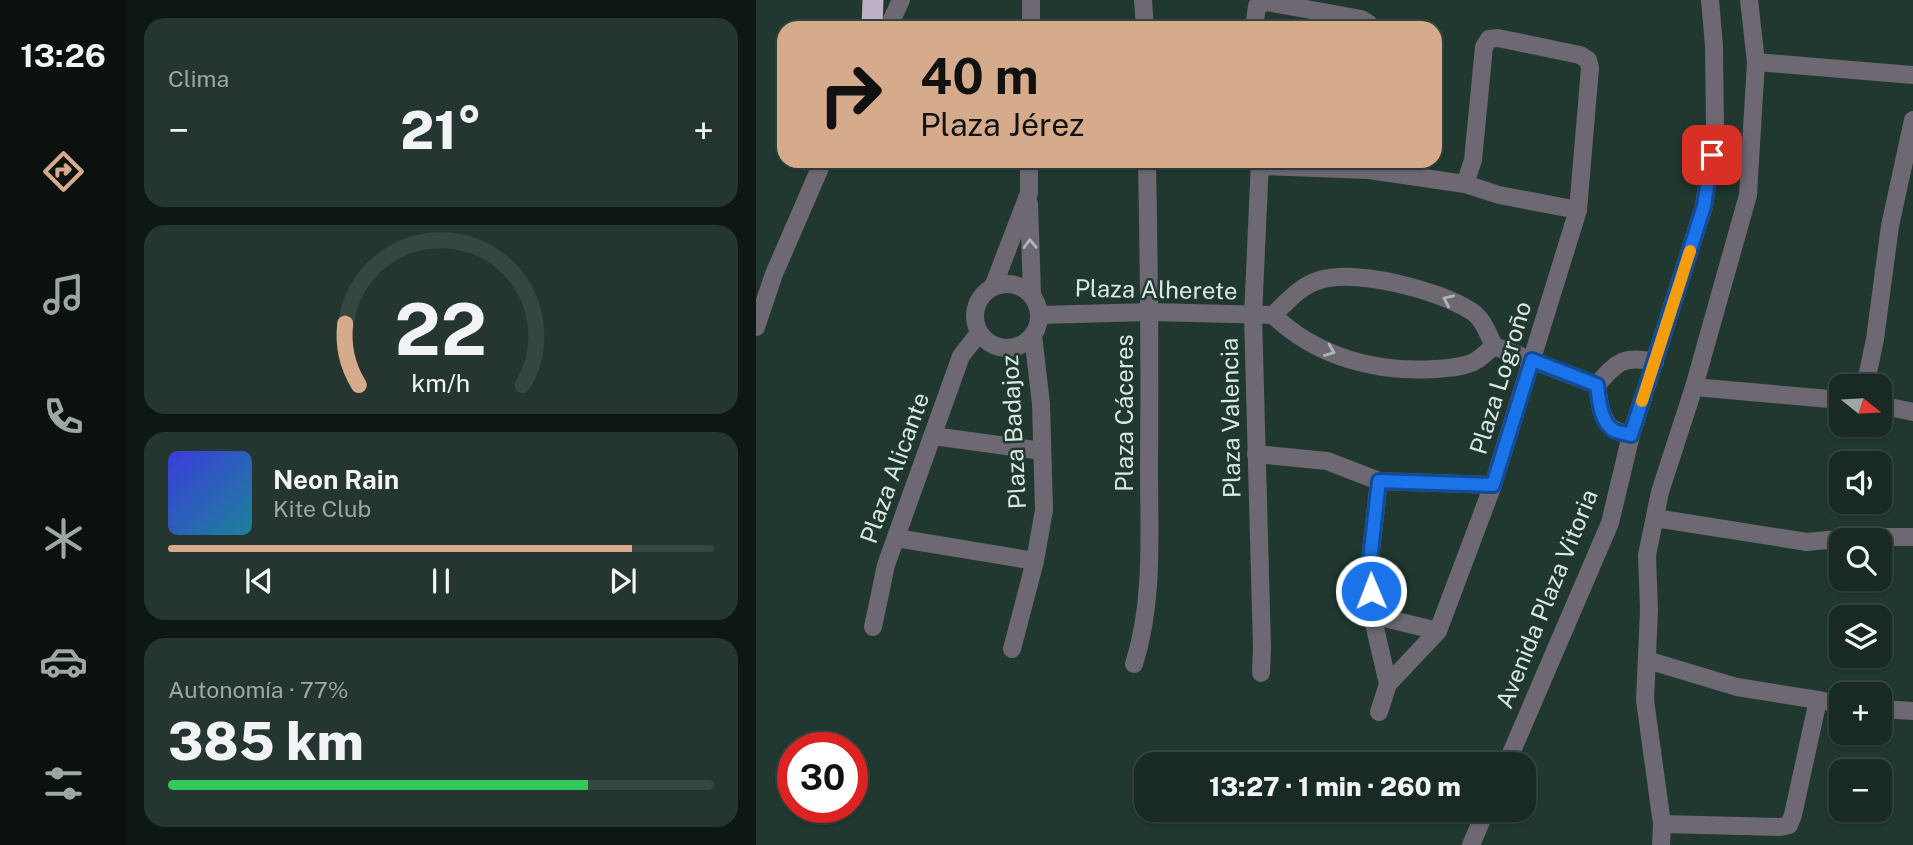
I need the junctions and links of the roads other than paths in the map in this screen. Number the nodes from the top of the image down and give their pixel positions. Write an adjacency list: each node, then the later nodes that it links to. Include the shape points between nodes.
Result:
1 (873, 0): 7 (highway)
2 (901, 0): 8 (street)
3 (1031, 0): 9 (street)
4 (1143, 0): 10 (street)
5 (1710, 0): 35 (street, Avenida Plaza Vitoria, via 1715,130 1704,206)
6 (1749, 0): 13 (street)
7 (872, 21)
8 (891, 21)
9 (1031, 21)
10 (1144, 21)
11 (1255, 21): 12 (street, via 1257,6 1267,2)
12 (1364, 21)
13 (1756, 62): 14 (street); 38 (street, via 1748,195)
14 (1913, 75)
15 (1913, 120): 36 (street)
16 (820, 168): 30 (street)
17 (1030, 168): 22 (street)
18 (1147, 168): 26 (street, Plaza Cáceres)
19 (1260, 168): 29 (street, Plaza Valencia)
20 (1380, 168): 21 (street)
21 (1465, 184): 23 (street); 23 (street, Plaza Logroño, via 1473,160 1484,47 1489,39 1498,37 1580,55 1590,68)
22 (1029, 192): 24 (street); 25 (street, one-way to 22)
23 (1578, 210): 34 (street, Plaza Logroño)
24 (993, 287): 25 (street, via 1014,284); 31 (street, via 978,301 975,323)
25 (1032, 295): 27 (street)
26 (1150, 312): 27 (street, Plaza Alherete); 29 (street, Plaza Alherete); 57 (street, Plaza Cáceres, via 1148,588)
27 (1040, 315): 32 (street)
28 (1273, 315): 29 (street, Plaza Alherete); 33 (street, one-way to 33, via 1308,343 1364,365 1404,371 1463,365); 33 (street, one-way to 28, via 1473,312 1399,282 1321,279 1298,291)
29 (1253, 316): 45 (street, Plaza Valencia)
30 (756, 327)
31 (979, 333): 32 (street, via 995,347 1005,349 1016,348); 43 (street, Plaza Alicante, via 961,356)
32 (1033, 335): 44 (street, Plaza Badajoz)
33 (1494, 346): 34 (street)
34 (1532, 360): 37 (street); 47 (street, Plaza Logroño)
35 (1655, 362): 37 (street, via 1625,360 1613,366); 42 (street, Avenida Plaza Vitoria)
36 (1868, 374)
37 (1597, 385): 42 (street, via 1608,423)
38 (1694, 387): 39 (street); 48 (street)
39 (1829, 399)
40 (1892, 408): 41 (street)
41 (1913, 412)
42 (1631, 435): 65 (street, Avenida Plaza Vitoria, via 1610,523)
43 (933, 436): 44 (street); 50 (street, Plaza Alicante)
44 (1042, 451): 51 (street, Plaza Badajoz, via 1044,510)
45 (1256, 454): 46 (street, via 1327,461); 58 (street, Plaza Valencia)
46 (1379, 481): 47 (street); 52 (street, via 1369,568)
47 (1493, 485): 54 (street, Plaza Logroño)
48 (1654, 518): 49 (street, via 1807,542); 56 (street, via 1647,555)
49 (1913, 537)
50 (896, 538): 51 (street); 53 (street, Plaza Alicante)
51 (1035, 561): 55 (street, Plaza Badajoz)
52 (1372, 615): 54 (street); 59 (street)
53 (873, 626)
54 (1438, 631): 59 (street, Plaza Logroño)
55 (1012, 649)
56 (1647, 660): 60 (street, via 1737,687); 67 (street, via 1645,700)
57 (1134, 664)
58 (1261, 673)
59 (1388, 684): 64 (street)
60 (1818, 700): 61 (street); 67 (street, via 1789,825)
61 (1829, 702)
62 (1892, 710): 63 (street)
63 (1913, 711)
64 (1379, 712)
65 (1512, 752)
66 (1481, 822): 68 (street)
67 (1662, 824): 69 (street)
68 (1471, 845)
69 (1661, 845)

